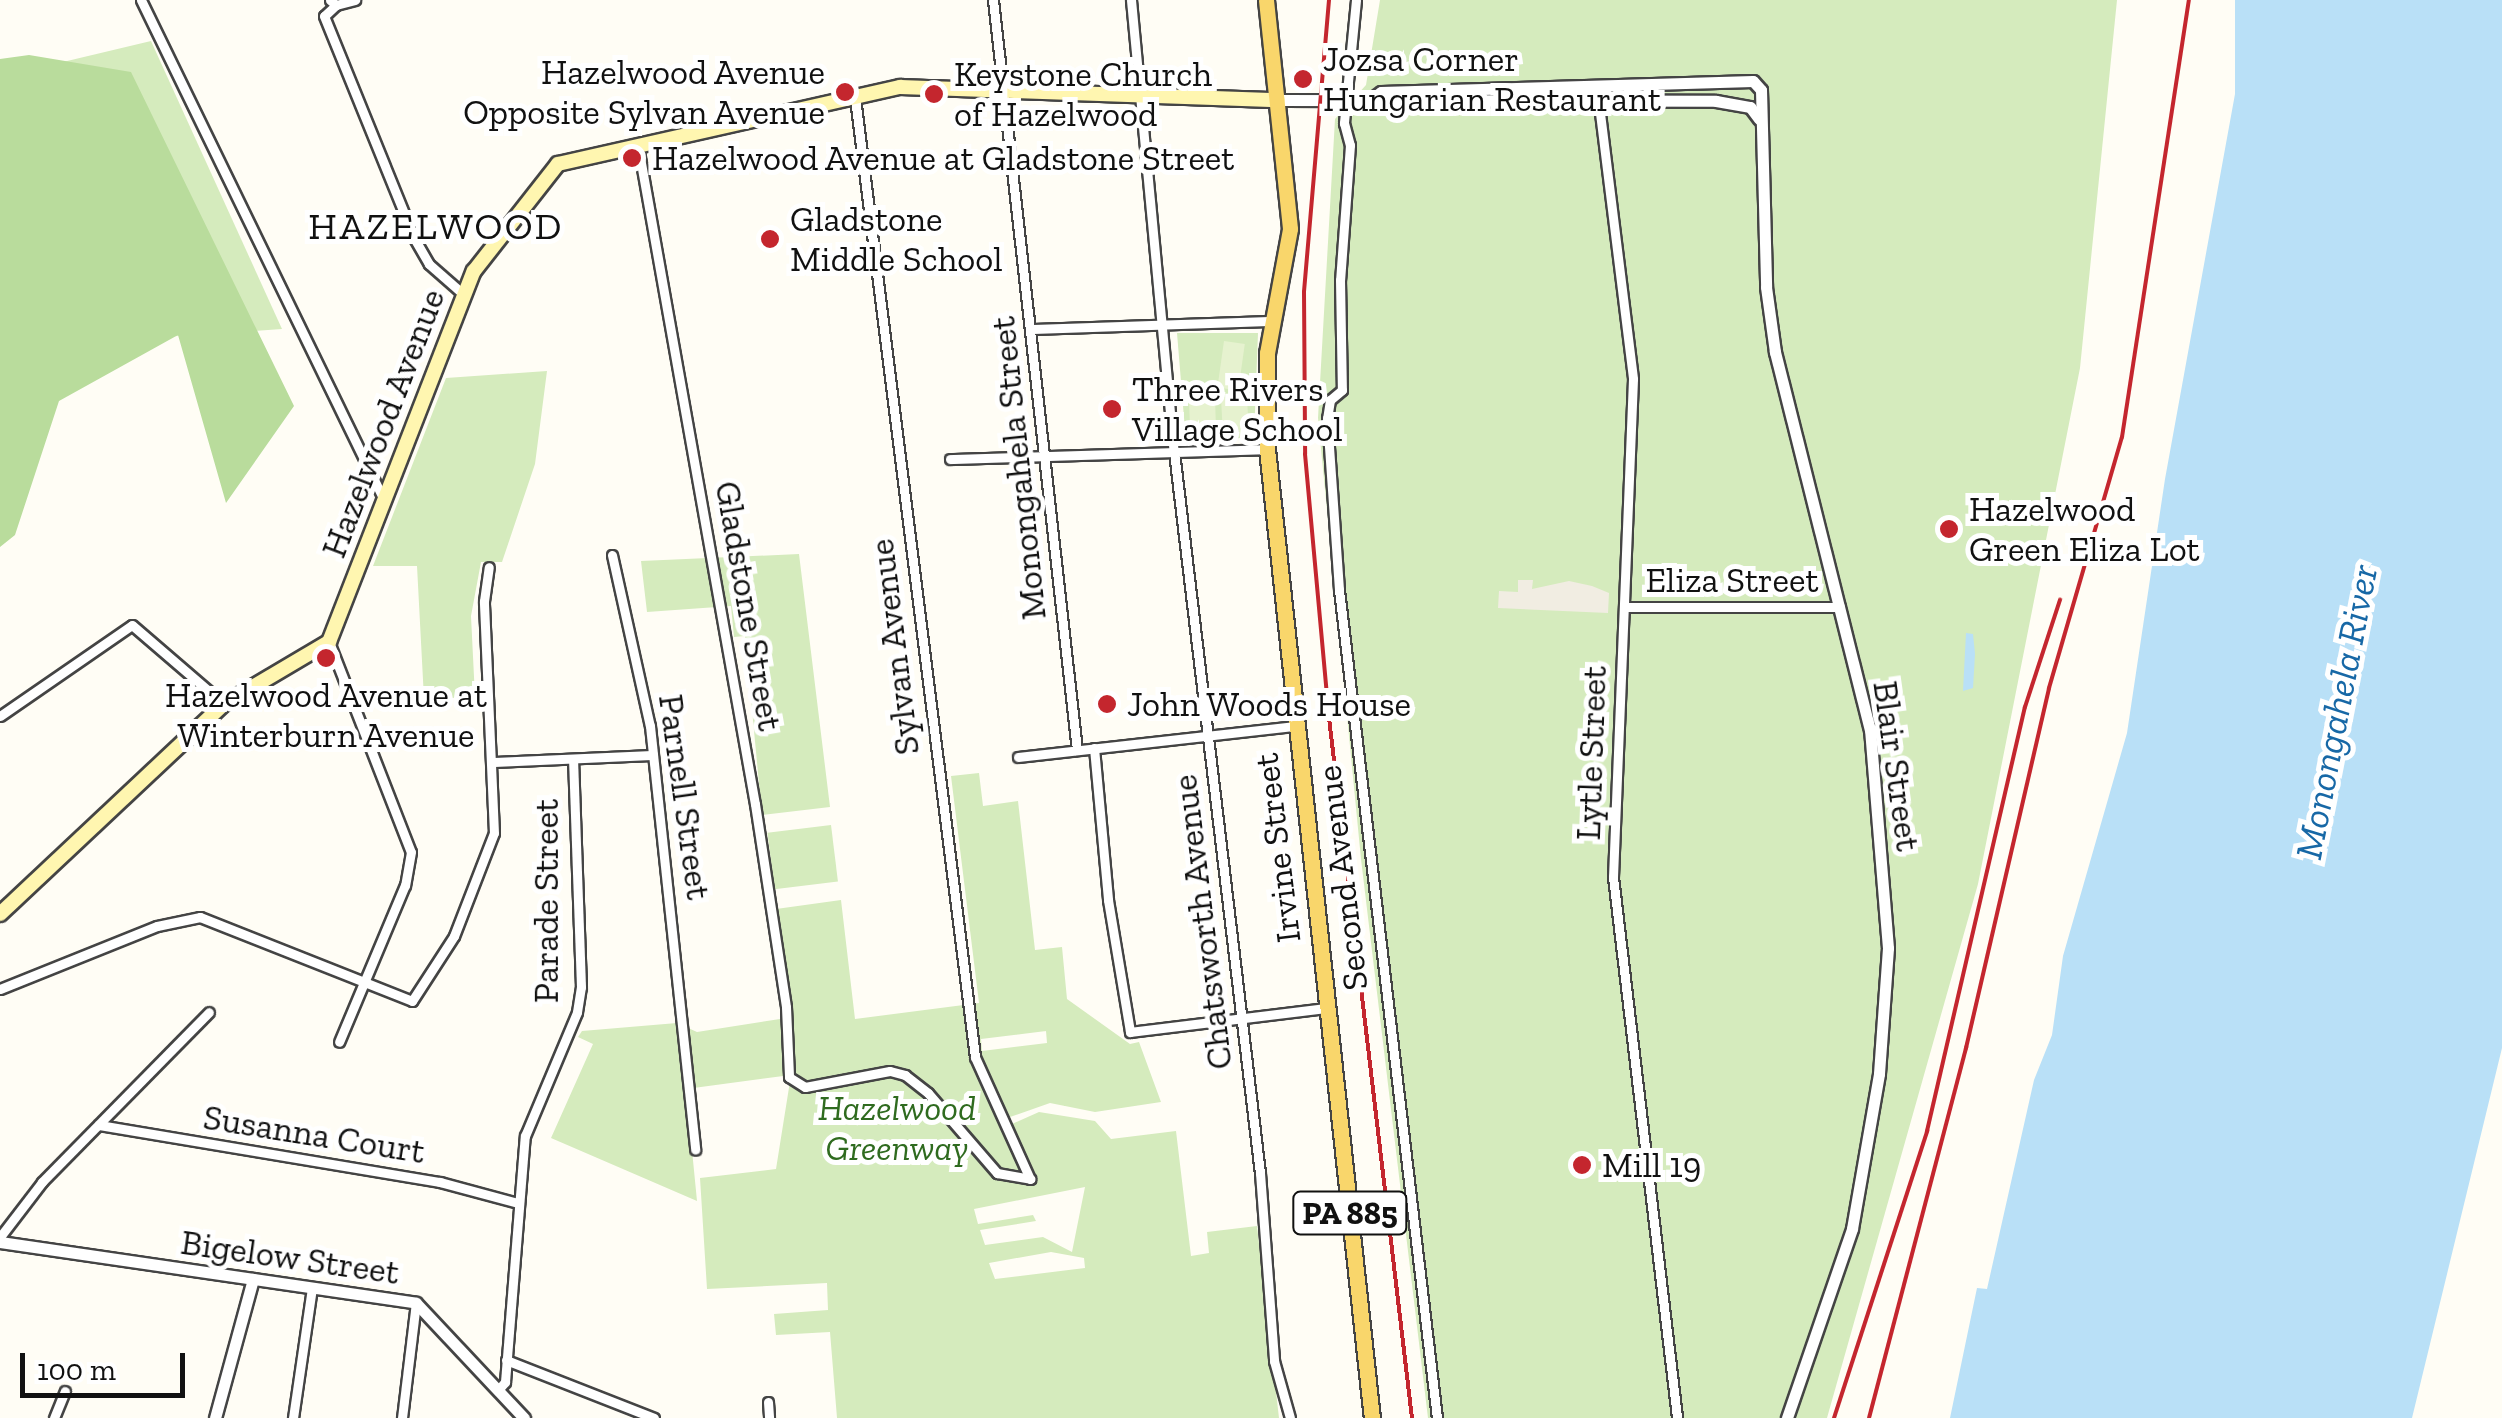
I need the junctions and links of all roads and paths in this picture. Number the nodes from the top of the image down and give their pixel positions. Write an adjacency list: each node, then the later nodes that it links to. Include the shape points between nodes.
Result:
1 (141, 0): 25 (street)
2 (355, 0): 7 (street)
3 (993, 0): 9 (street, Monongahela Street)
4 (1131, 0): 11 (street, Chatsworth Avenue)
5 (1266, 0): 14 (main road, PA 885)
6 (1356, 0): 13 (street, Second Avenue)
7 (333, 3): 17 (street, via 324,16 414,238 429,264)
8 (1749, 82): 10 (street, Hazelwood Avenue); 15 (street, Blair Street, via 1761,90)
9 (1005, 92): 11 (main road, Hazelwood Avenue); 12 (main road, Hazelwood Avenue, via 900,87); 20 (street, Monongahela Street)
10 (1598, 94): 13 (street, Hazelwood Avenue, via 1381,92); 15 (street, Hazelwood Avenue, via 1750,107); 28 (street, Lytle Street, via 1634,378)
11 (1142, 97): 14 (main road, Hazelwood Avenue); 19 (street, Chatsworth Avenue)
12 (855, 98): 16 (main road, Hazelwood Avenue); 48 (street, Sylvan Avenue, via 974,1056 1030,1179 997,1173 905,1076 890,1072 805,1087)
13 (1347, 98): 14 (street, Hazelwood Avenue); 69 (street, Second Avenue, via 1342,390 1330,400 1326,418 1341,608)
14 (1278, 100): 18 (main road, Irvine Street / PA 885, via 1290,212)
15 (1759, 118): 29 (street, Blair Street, via 1775,352)
16 (638, 146): 17 (main road, Hazelwood Avenue, via 558,164 474,270); 48 (street, Gladstone Street, via 755,804 786,1006)
17 (463, 294): 25 (main road, Hazelwood Avenue)
18 (1272, 321): 19 (street); 21 (main road, Irvine Street / PA 885)
19 (1163, 324): 20 (street); 22 (street, Chatsworth Avenue)
20 (1030, 329): 24 (street, Monongahela Street)
21 (1267, 449): 22 (street); 33 (main road, Irvine Street / PA 885)
22 (1174, 452): 24 (street); 34 (street, Chatsworth Avenue)
23 (950, 459): 24 (street)
24 (1043, 460): 36 (street, Monongahela Street)
25 (385, 502): 30 (main road, Hazelwood Avenue)
26 (612, 555): 37 (street, Parnell Street)
27 (489, 566): 40 (street, via 484,601)
28 (1624, 607): 29 (street, Eliza Street); 70 (street, Lytle Street, via 1613,877)
29 (1840, 607): 71 (street, Blair Street, via 1876,763 1887,998 1852,1230)
30 (330, 642): 31 (main road); 42 (street, via 411,852 406,885)
31 (224, 704): 32 (street, via 132,625); 41 (main road)
32 (0, 716)
33 (1293, 726): 34 (street); 44 (main road, Irvine Street / PA 885)
34 (1207, 735): 35 (street); 46 (street, Chatsworth Avenue)
35 (1094, 748): 36 (street); 46 (street, via 1108,900 1130,1032)
36 (1078, 750): 38 (street)
37 (653, 755): 39 (street); 50 (street, Parnell Street, via 689,1049)
38 (1018, 757)
39 (573, 760): 40 (street); 51 (street, Parade Street, via 581,987 577,1012 525,1136)
40 (494, 762): 42 (street, via 494,833 454,936 412,1001)
41 (0, 914)
42 (364, 985): 43 (street, via 200,916 157,926); 47 (street)
43 (0, 989)
44 (1326, 1008): 46 (street); 68 (main road, Irvine Street / PA 885)
45 (209, 1012): 49 (street)
46 (1242, 1020): 67 (street, Chatsworth Avenue, via 1274,1361)
47 (340, 1042)
48 (788, 1077)
49 (99, 1125): 51 (street, Susanna Court, via 456,1185); 52 (street)
50 (694, 1150)
51 (518, 1203): 56 (street, Parade Street)
52 (0, 1240): 53 (street, Bigelow Street)
53 (253, 1279): 54 (street, Bigelow Street); 61 (street)
54 (312, 1288): 55 (street, Bigelow Street); 62 (street)
55 (416, 1304): 57 (street, Bigelow Street); 63 (street)
56 (506, 1360): 57 (street, Parade Street); 65 (street)
57 (498, 1390): 64 (street, Bigelow Street)
58 (65, 1391): 60 (street)
59 (768, 1402): 66 (street)
60 (54, 1418)
61 (215, 1418)
62 (293, 1418)
63 (402, 1418)
64 (524, 1418)
65 (654, 1418)
66 (768, 1418)
67 (1290, 1418)
68 (1372, 1418)
69 (1437, 1418)
70 (1676, 1418)
71 (1787, 1418)

